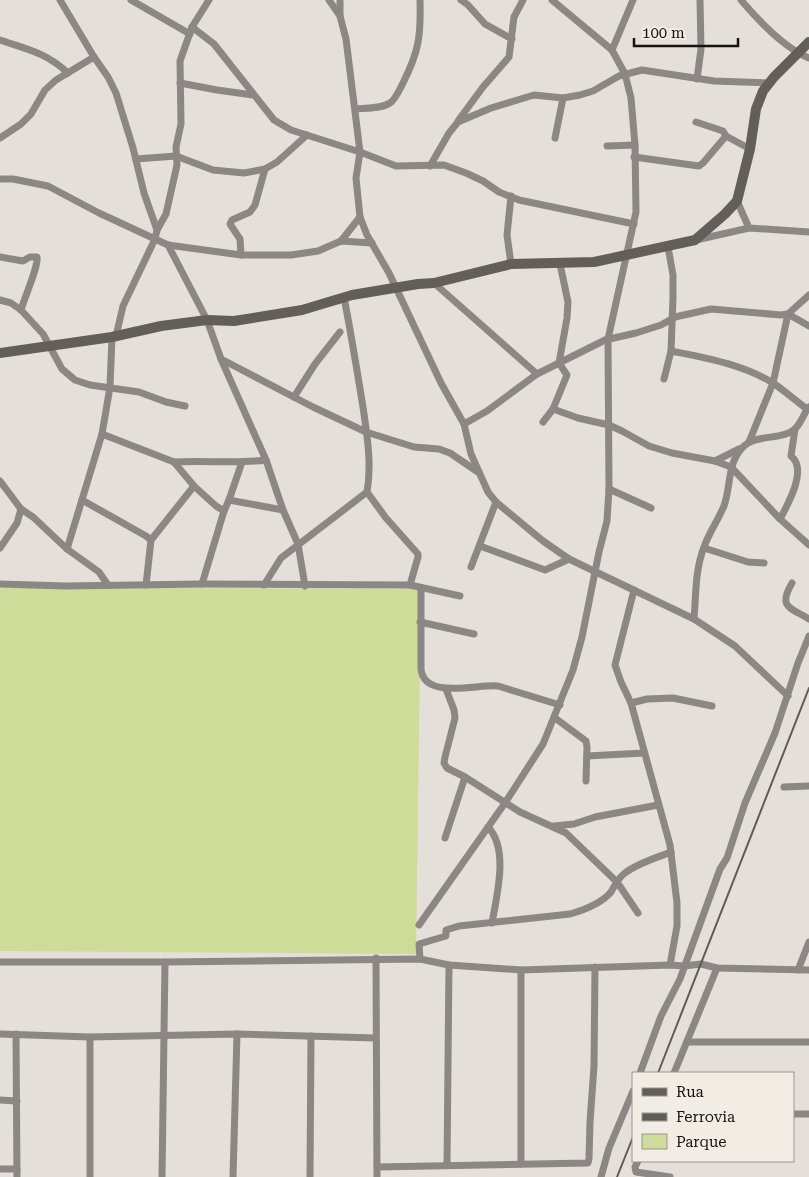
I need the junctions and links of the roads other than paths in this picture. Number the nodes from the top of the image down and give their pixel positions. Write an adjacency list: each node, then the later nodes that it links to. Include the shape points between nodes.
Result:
1 (60, 0): 20 (street)
2 (131, 0): 14 (street)
3 (209, 0): 14 (street)
4 (330, 0): 13 (street)
5 (340, 0): 13 (street)
6 (420, 0): 29 (street, via 420,37 416,56 399,90 390,103)
7 (461, 0): 16 (street, via 485,24)
8 (523, 0): 16 (street, via 514,18)
9 (552, 0): 18 (street)
10 (633, 0): 18 (street)
11 (700, 0): 24 (street)
12 (741, 0): 19 (street, via 757,19)
13 (340, 16): 29 (street)
14 (191, 30): 25 (street, via 180,61); 27 (street, via 214,44)
15 (0, 40): 22 (street, via 40,53 56,61)
16 (512, 40): 30 (street, via 510,57)
17 (809, 42): 19 (street)
18 (612, 50): 23 (street)
19 (798, 53): 21 (street); 26 (street)
20 (94, 57): 22 (street); 42 (street, via 116,93)
21 (809, 58)
22 (68, 73): 34 (street, via 45,90 21,124)
23 (624, 74): 24 (street, via 642,70); 28 (street, via 593,91); 37 (street, via 631,98)
24 (697, 79): 26 (street)
25 (180, 83): 27 (street); 40 (street, via 181,124)
26 (769, 83): 38 (street, via 756,108)
27 (253, 95): 32 (street, via 274,120)
28 (563, 98): 30 (street, via 534,95); 35 (street)
29 (355, 109): 39 (street)
30 (458, 122): 43 (street)
31 (696, 122): 33 (street)
32 (307, 135): 39 (street); 44 (street)
33 (726, 136): 38 (street); 41 (street, via 699,166)
34 (0, 138)
35 (554, 138)
36 (607, 146): 37 (street)
37 (635, 146): 41 (street)
38 (750, 149): 47 (street)
39 (360, 152): 43 (street, via 396,166); 48 (street, via 356,178)
40 (176, 156): 42 (street); 44 (street, via 213,170 244,173); 51 (street, via 177,165 166,214)
41 (634, 157): 49 (street)
42 (136, 159): 51 (street)
43 (430, 166): 46 (street, via 444,165 466,173)
44 (265, 169): 59 (street, via 255,205 250,212 230,224 240,239)
45 (0, 179): 53 (street, via 48,186)
46 (510, 196): 49 (street); 62 (street, via 507,235)
47 (737, 201): 50 (street); 54 (street)
48 (360, 217): 55 (street); 56 (street)
49 (634, 224): 60 (street)
50 (749, 228): 52 (street); 54 (street)
51 (157, 230): 53 (street)
52 (809, 232)
53 (155, 239): 57 (street); 75 (street, via 126,299)
54 (695, 240): 58 (street)
55 (341, 242): 56 (street); 59 (street, via 318,251 291,255)
56 (372, 244): 65 (street)
57 (168, 245): 59 (street); 72 (street)
58 (668, 247): 60 (street); 71 (street, via 673,275)
59 (241, 255)
60 (627, 255): 63 (street, via 594,262); 76 (street)
61 (0, 256): 69 (street, via 23,261 37,257 36,269)
62 (511, 264): 63 (street); 64 (street)
63 (560, 264): 81 (street, via 568,302)
64 (434, 283): 65 (street); 82 (street)
65 (396, 288): 67 (street); 91 (street)
66 (809, 295): 70 (street)
67 (344, 297): 72 (street, via 302,310 234,321); 94 (street)
68 (0, 300): 69 (street)
69 (21, 310): 77 (street)
70 (788, 314): 71 (street, via 710,309); 73 (street); 84 (street)
71 (671, 318): 76 (street, via 661,325); 78 (street)
72 (206, 320): 75 (street); 80 (street)
73 (809, 326)
74 (340, 332): 86 (street)
75 (114, 337): 77 (street); 85 (street)
76 (608, 340): 81 (street); 92 (street)
77 (49, 345): 79 (street); 85 (street, via 62,369 75,380)
78 (671, 351): 83 (street); 84 (street, via 725,362)
79 (0, 353)
80 (221, 359): 86 (street); 98 (street)
81 (559, 363): 82 (street); 89 (street, via 567,375)
82 (537, 374): 91 (street)
83 (664, 379)
84 (774, 383): 88 (street); 96 (street)
85 (110, 388): 87 (street, via 139,392); 95 (street)
86 (294, 397): 94 (street)
87 (185, 406)
88 (808, 408): 93 (street)
89 (553, 409): 90 (street); 92 (street)
90 (542, 422)
91 (464, 424): 103 (street)
92 (608, 425): 99 (street, via 649,446); 106 (street)
93 (795, 429): 96 (street); 115 (street, via 791,456 797,464 798,473)
94 (366, 432): 103 (street, via 414,447 439,449); 107 (street, via 370,478)
95 (102, 434): 100 (street); 108 (street)
96 (749, 442): 97 (street)
97 (742, 448): 99 (street); 102 (street)
98 (266, 460): 101 (street); 113 (street)
99 (715, 461): 102 (street)
100 (174, 462): 101 (street); 105 (street)
101 (242, 462): 109 (street)
102 (731, 468): 115 (street); 121 (street, via 724,504)
103 (478, 472): 110 (street)
104 (0, 481): 112 (street)
105 (194, 486): 114 (street); 116 (street)
106 (609, 489): 111 (street); 126 (street, via 607,522)
107 (367, 492): 117 (street); 133 (street, via 418,554)
108 (82, 500): 116 (street); 122 (street)
109 (229, 500): 113 (street); 114 (street)
110 (496, 502): 119 (street); 123 (street)
111 (650, 508)
112 (21, 509): 120 (street); 122 (street)
113 (284, 510): 117 (street)
114 (224, 511): 129 (street)
115 (780, 519): 118 (street)
116 (151, 540): 131 (street)
117 (298, 544): 132 (street, via 276,563); 134 (street)
118 (809, 545)
119 (480, 546): 123 (street, via 545,570); 125 (street)
120 (0, 548)
121 (704, 548): 124 (street, via 748,562); 138 (street, via 697,572)
122 (67, 550): 130 (street, via 100,572)
123 (569, 559): 126 (street)
124 (764, 563)
125 (471, 567)
126 (595, 573): 136 (street); 146 (street, via 573,670)
127 (792, 583): 139 (street, via 785,599 787,605)
128 (0, 584): 130 (street)
129 (202, 584): 131 (street); 132 (street)
130 (108, 585): 131 (street)
131 (146, 585)
132 (264, 585): 134 (street)
133 (410, 585): 134 (street); 135 (street)
134 (304, 586)
135 (421, 589): 137 (street); 140 (street)
136 (634, 590): 138 (street); 145 (street, via 615,665)
137 (460, 596)
138 (694, 619): 144 (street, via 735,646)
139 (809, 619)
140 (420, 622): 141 (street); 143 (street, via 422,676 425,682)
141 (474, 634)
142 (809, 636): 144 (street)
143 (446, 689): 146 (street, via 498,686); 151 (street, via 455,718 444,763)
144 (788, 696): 172 (street)
145 (630, 703): 147 (street, via 674,698); 149 (street)
146 (560, 705): 148 (street)
147 (712, 706)
148 (555, 718): 150 (street, via 586,741); 155 (street, via 543,744)
149 (644, 754): 150 (street); 156 (street)
150 (587, 756): 152 (street)
151 (465, 777): 155 (street); 159 (street)
152 (586, 781)
153 (784, 786): 154 (street)
154 (809, 786)
155 (505, 803): 157 (street); 158 (street)
156 (658, 805): 157 (street); 160 (street)
157 (551, 826): 161 (street, via 566,834)
158 (488, 827): 163 (street, via 497,838 500,851); 164 (street)
159 (445, 838)
160 (671, 852): 161 (street, via 636,866); 171 (street, via 678,903)
161 (617, 882): 162 (street); 163 (street, via 608,896 584,910)
162 (638, 913)
163 (492, 923): 167 (street, via 446,930 446,936 419,944)
164 (419, 925)
165 (809, 942): 176 (street)
166 (376, 958): 167 (street); 169 (street); 184 (street)
167 (420, 959): 170 (street)
168 (0, 962): 169 (street)
169 (164, 962): 182 (street)
170 (449, 965): 175 (street); 196 (street)
171 (670, 965): 172 (street); 173 (street)
172 (684, 966): 174 (street, via 701,964); 187 (street)
173 (595, 967): 175 (street); 195 (street, via 589,1160 585,1164)
174 (716, 968): 176 (street); 185 (street)
175 (522, 970): 195 (street)
176 (798, 970): 177 (street)
177 (809, 970)
178 (0, 1034): 179 (street)
179 (16, 1034): 181 (street); 191 (street)
180 (237, 1034): 182 (street); 183 (street); 202 (street)
181 (90, 1036): 182 (street); 200 (street)
182 (163, 1036): 201 (street)
183 (311, 1036): 184 (street); 203 (street)
184 (375, 1038): 197 (street)
185 (687, 1042): 186 (street); 188 (street)
186 (809, 1042)
187 (640, 1072)
188 (674, 1072)
189 (632, 1093): 205 (street, via 609,1148)
190 (0, 1100): 191 (street)
191 (17, 1101): 199 (street)
192 (794, 1114): 193 (street)
193 (809, 1114)
194 (638, 1162): 206 (street, via 636,1172)
195 (521, 1164): 196 (street)
196 (447, 1165): 197 (street)
197 (377, 1167): 204 (street)
198 (0, 1169): 199 (street)
199 (17, 1173)
200 (90, 1177)
201 (162, 1177)
202 (233, 1177)
203 (310, 1177)
204 (377, 1177)
205 (601, 1177)
206 (670, 1177)

